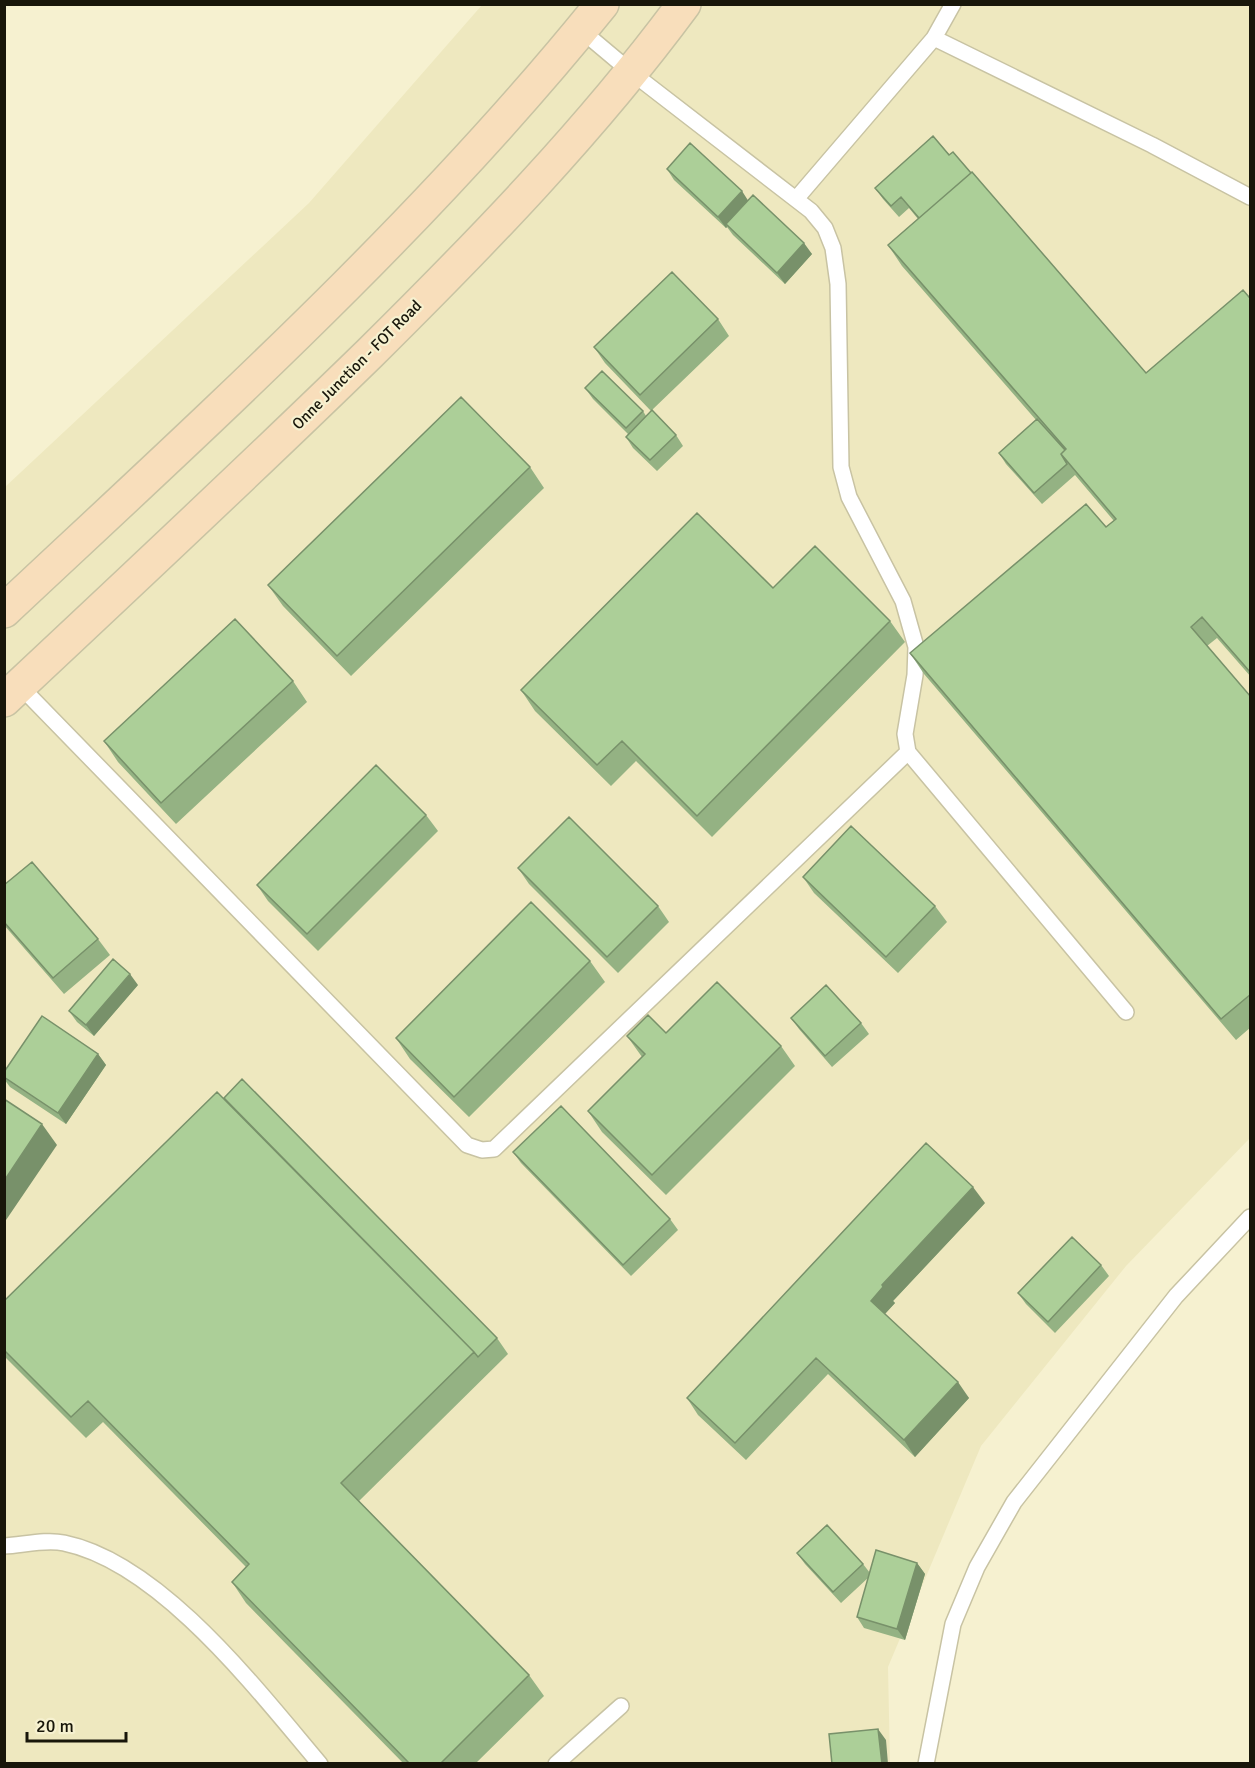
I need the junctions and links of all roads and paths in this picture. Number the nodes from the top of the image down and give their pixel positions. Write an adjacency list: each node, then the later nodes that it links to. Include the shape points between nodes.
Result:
1 (602, 4): 4 (street)
2 (684, 4): 6 (street, Onne Junction - FOT Road)
3 (953, 4): 5 (lane)
4 (581, 30): 6 (lane); 9 (street, via 468,158 320,311)
5 (934, 38): 7 (lane); 8 (lane)
6 (631, 72): 8 (lane); 10 (street, Onne Junction - FOT Road, via 514,206 439,284 284,437)
7 (1251, 197)
8 (796, 199): 11 (lane, via 825,228 834,248 841,467 846,487 903,601 916,646 905,734)
9 (4, 610)
10 (12, 693): 11 (lane, via 467,1145 482,1150 494,1149)
11 (908, 752): 12 (lane)
12 (1125, 1012)
13 (1251, 1217): 18 (lane, via 1176,1296 1014,1502 976,1567 952,1624)
14 (4, 1546): 16 (lane, via 62,1542 100,1555 139,1579 191,1618)
15 (621, 1706): 17 (lane)
16 (320, 1764)
17 (556, 1764)
18 (926, 1764)

